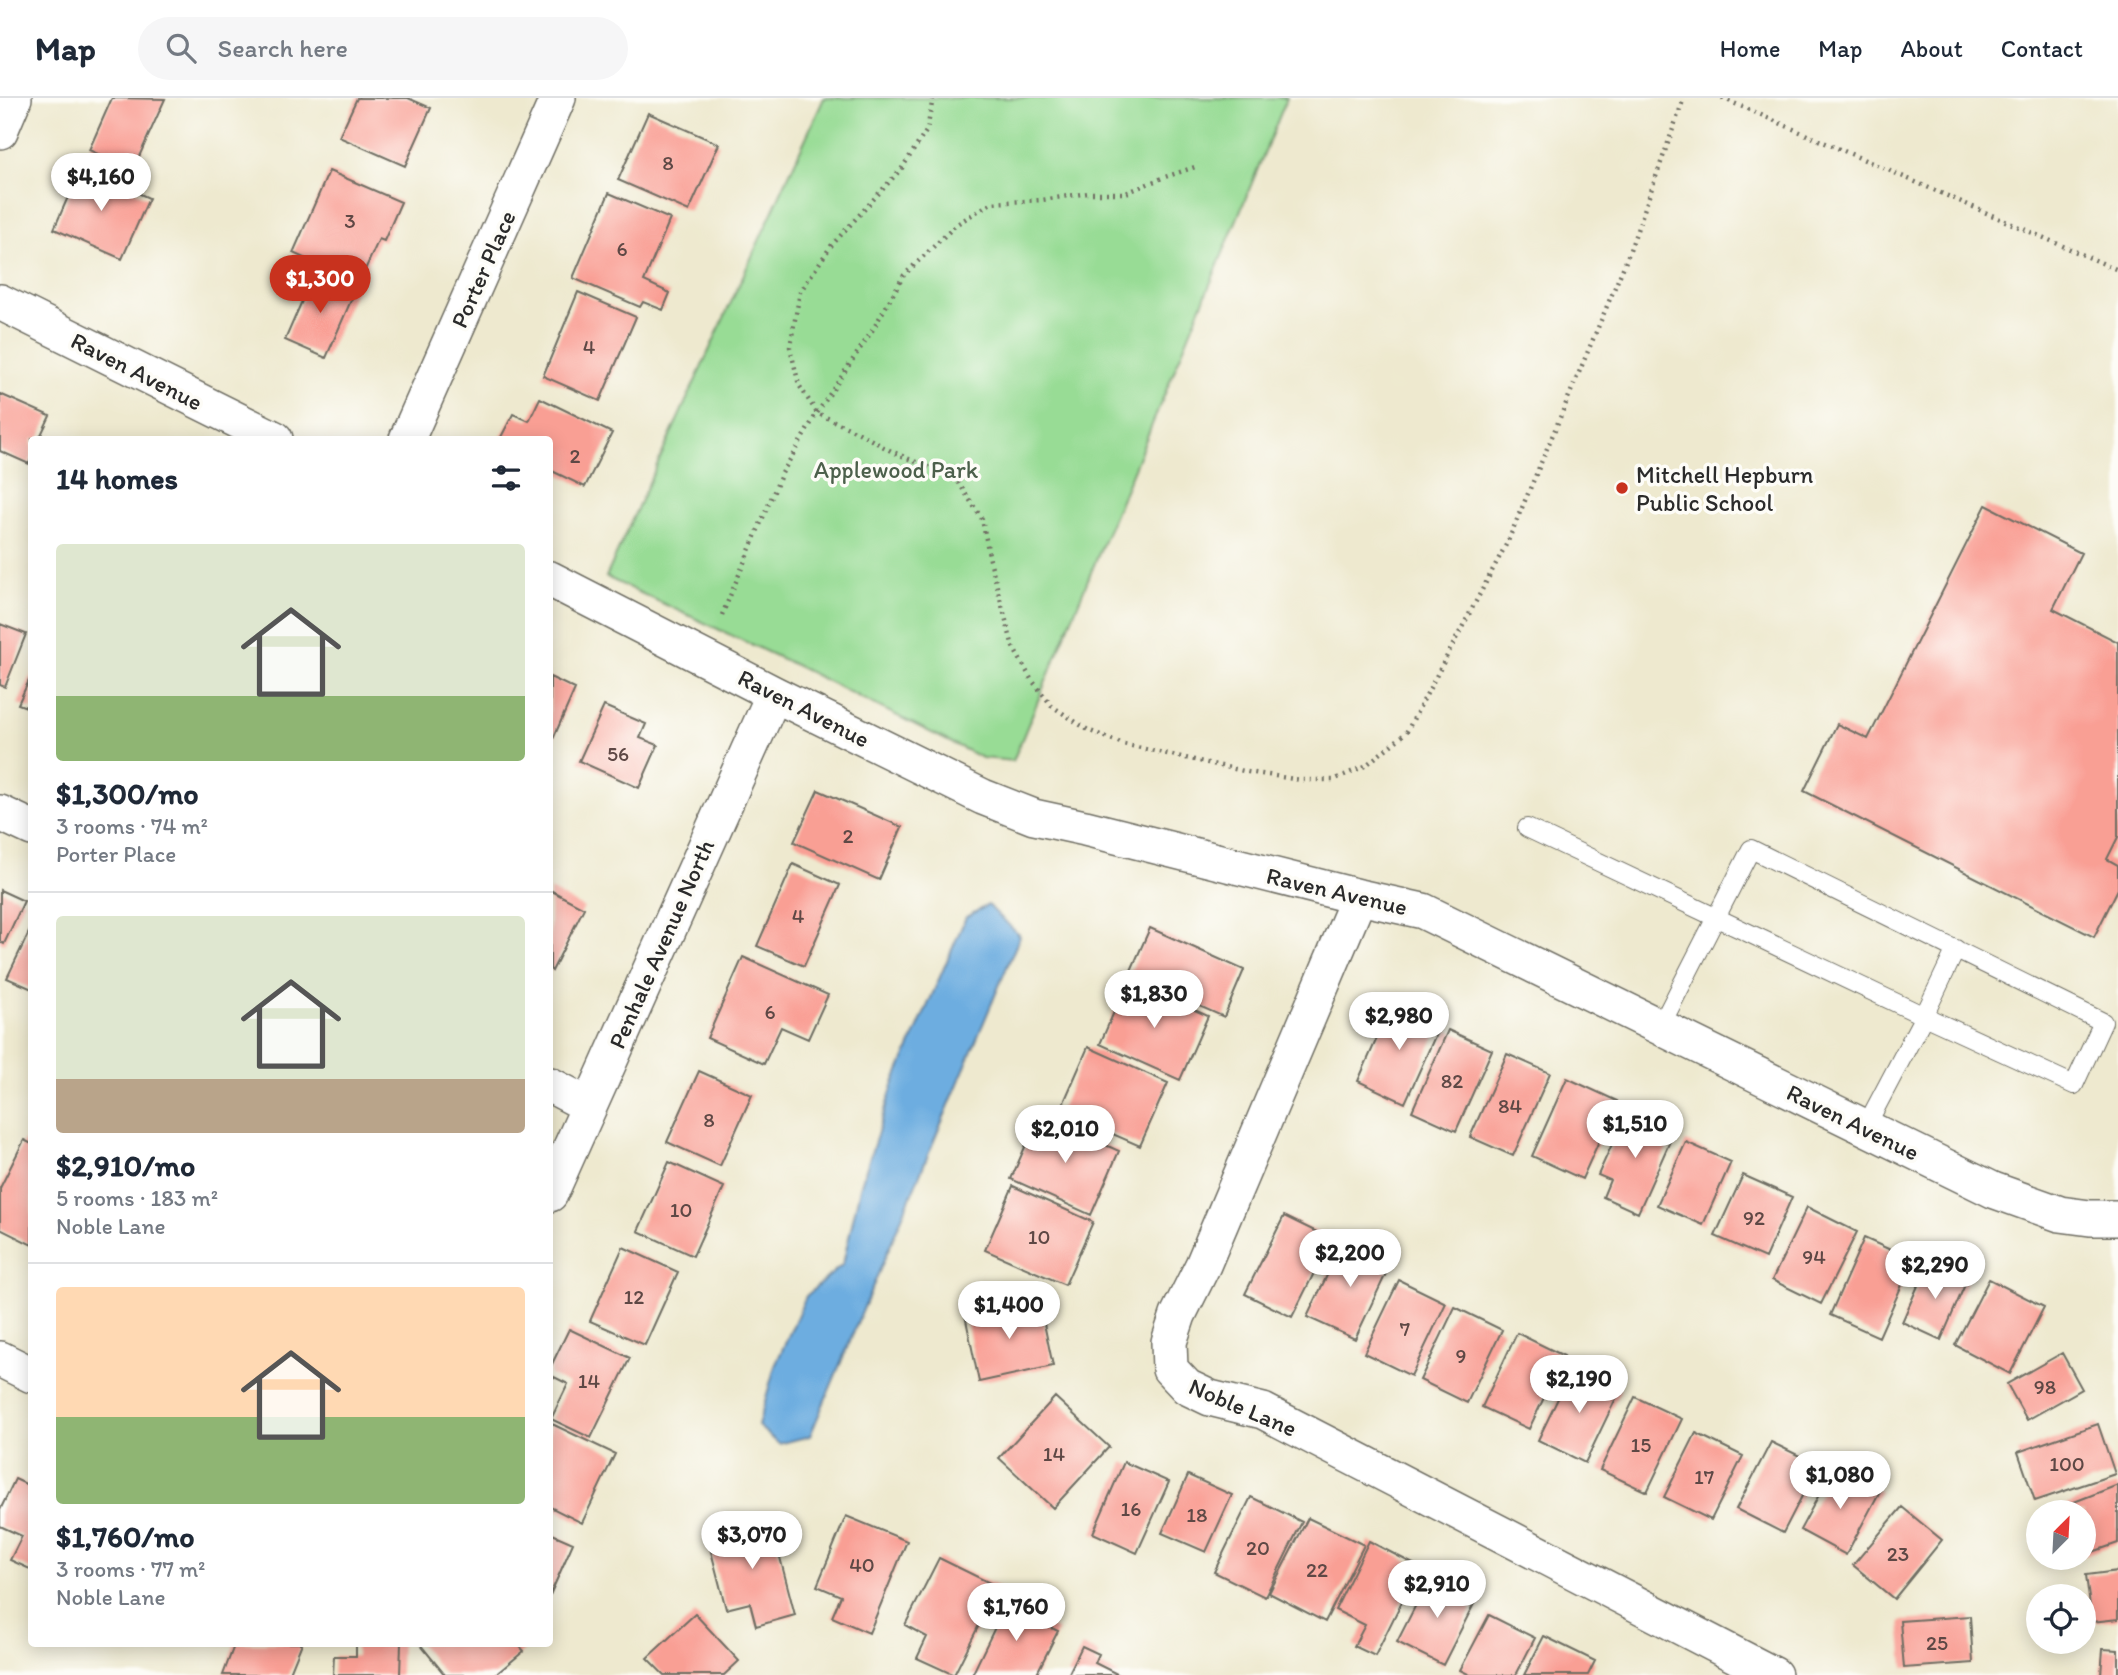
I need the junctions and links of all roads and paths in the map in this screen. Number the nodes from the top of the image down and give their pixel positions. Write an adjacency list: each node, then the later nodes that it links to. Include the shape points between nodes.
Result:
1 (14, 98): 6 (street)
2 (558, 98): 12 (street, Porter Place)
3 (933, 98): 10 (path, via 927,130 902,168 831,246 800,292 789,347 799,385)
4 (1684, 98): 10 (path, via 1626,261 1508,541 1405,733 1365,766 1333,780 1248,772 1123,744 1088,730 1052,706 1013,647 982,519 957,480)
5 (1722, 98): 8 (path)
6 (0, 131)
7 (1198, 166): 10 (path, via 1126,193 991,203 957,224 904,275)
8 (2118, 270)
9 (0, 302): 11 (street, Raven Avenue)
10 (817, 413): 14 (path, via 781,475)
11 (269, 436)
12 (408, 436)
13 (553, 581): 15 (street, Raven Avenue)
14 (722, 615)
15 (774, 694): 19 (street, Raven Avenue, via 983,797 1034,817); 25 (street, Penhale Avenue North)
16 (0, 813): 17 (street)
17 (28, 826)
18 (1527, 828): 20 (lane)
19 (1359, 897): 23 (street, Raven Avenue, via 1423,911); 31 (street, Noble Lane, via 1178,1315 1169,1342 1170,1369 1187,1387 1210,1398 1264,1411)
20 (1716, 918): 21 (lane, via 1751,849); 22 (lane); 23 (lane)
21 (1956, 949): 22 (lane); 22 (lane, via 2103,1022 2074,1084)
22 (1924, 1016): 26 (lane)
23 (1660, 1027): 26 (street, Raven Avenue)
24 (553, 1088): 25 (street)
25 (588, 1105): 27 (street, Penhale Avenue North)
26 (1865, 1128): 28 (street, Raven Avenue, via 1993,1190 2060,1214)
27 (553, 1187)
28 (2118, 1218)
29 (0, 1359): 30 (street)
30 (28, 1373)
31 (1774, 1675)

